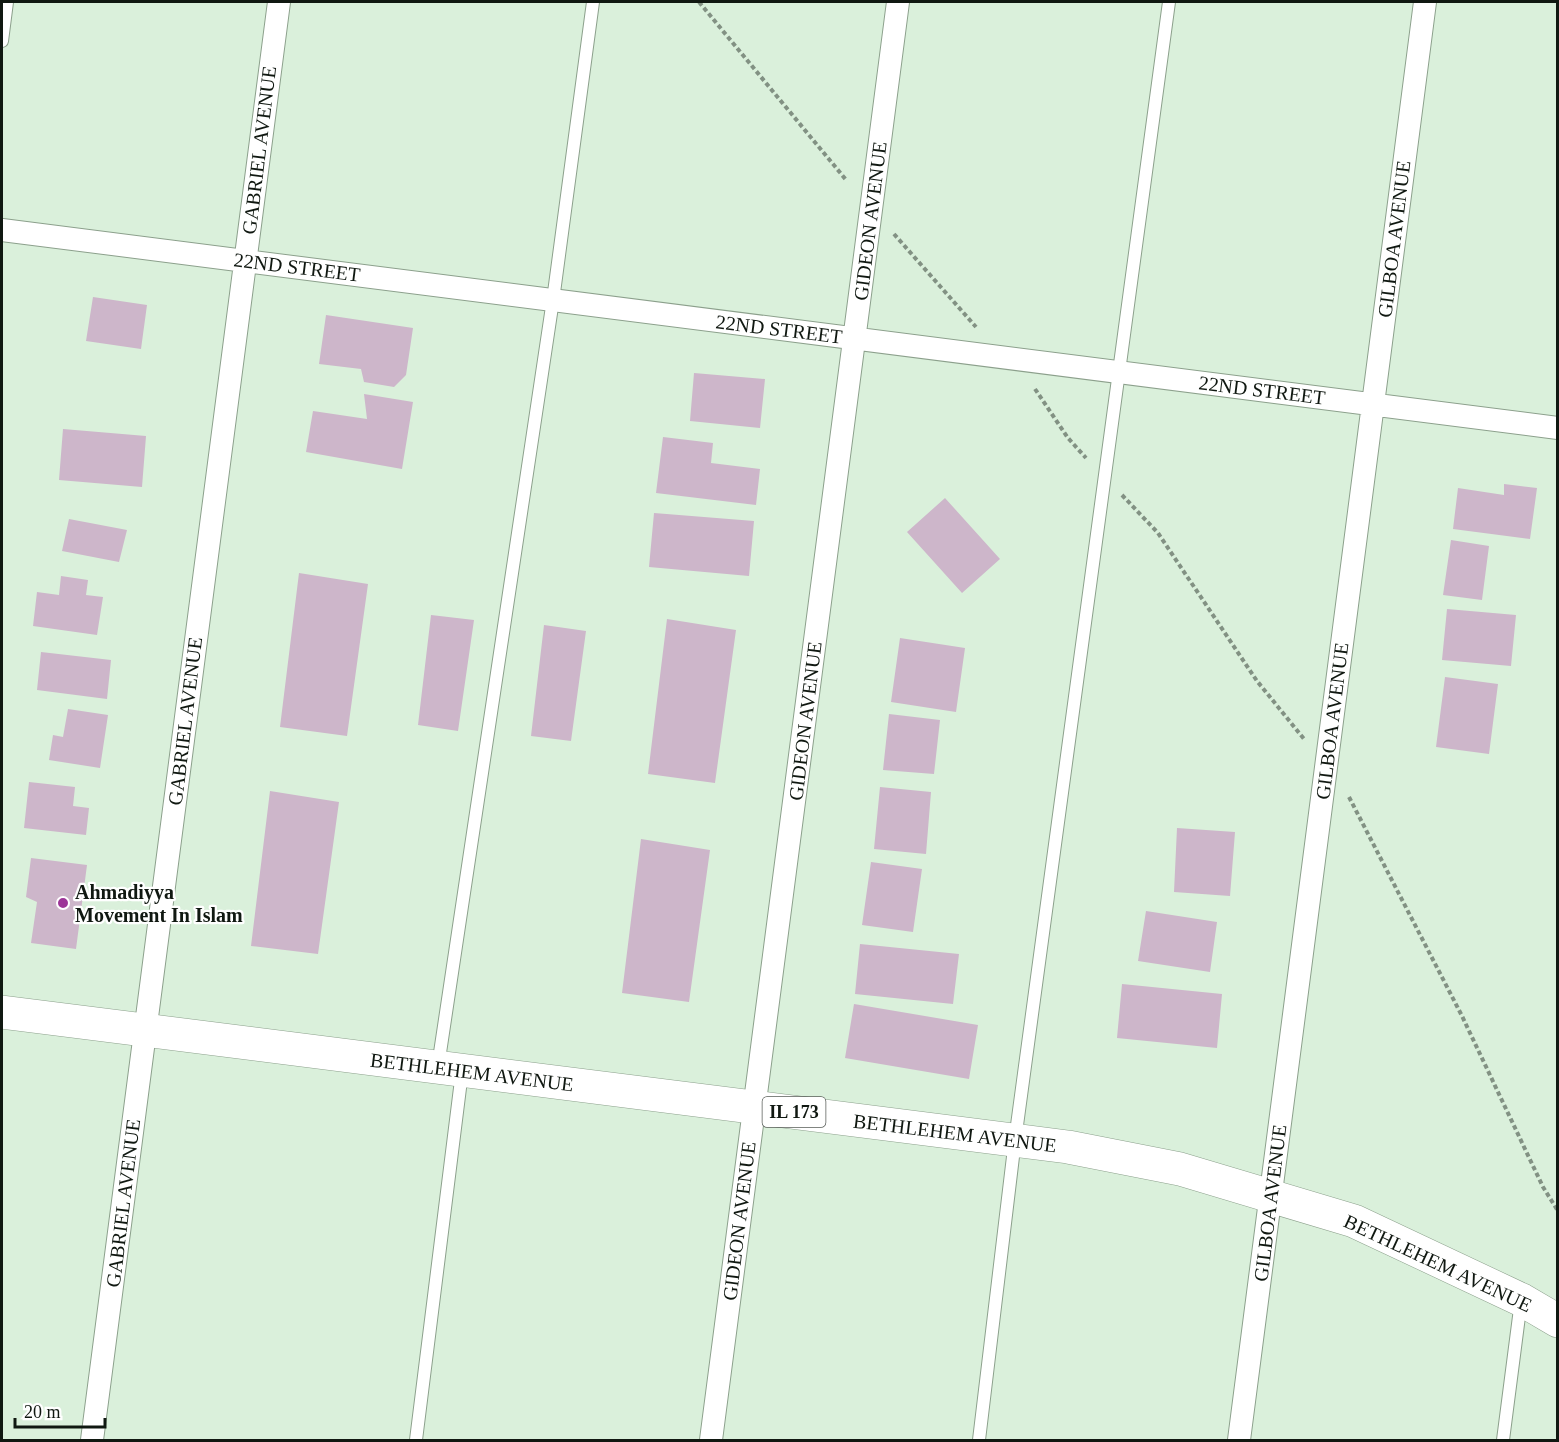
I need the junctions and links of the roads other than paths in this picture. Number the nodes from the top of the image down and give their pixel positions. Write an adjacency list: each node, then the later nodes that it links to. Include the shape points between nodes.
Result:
1 (7, 2): 7 (lane)
2 (279, 2): 9 (street, GABRIEL AVENUE)
3 (593, 2): 10 (lane)
4 (898, 2): 11 (street, GIDEON AVENUE)
5 (1169, 2): 12 (lane)
6 (1425, 2): 13 (street, GILBOA AVENUE)
7 (2, 41)
8 (2, 230): 9 (street, 22ND STREET)
9 (245, 261): 10 (street, 22ND STREET); 16 (street, GABRIEL AVENUE)
10 (553, 300): 11 (street, 22ND STREET); 17 (lane)
11 (855, 338): 12 (street, 22ND STREET); 18 (street, GIDEON AVENUE)
12 (1119, 372): 13 (street, 22ND STREET); 19 (lane)
13 (1373, 404): 14 (street, 22ND STREET); 20 (street, GILBOA AVENUE)
14 (1557, 428)
15 (2, 1012): 16 (main road, BETHLEHEM AVENUE / IL 173)
16 (145, 1030): 17 (main road, BETHLEHEM AVENUE / IL 173); 23 (street, GABRIEL AVENUE)
17 (450, 1069): 18 (main road, BETHLEHEM AVENUE / IL 173); 24 (lane)
18 (754, 1107): 19 (main road, BETHLEHEM AVENUE / IL 173); 25 (street, GIDEON AVENUE)
19 (1015, 1140): 20 (main road, BETHLEHEM AVENUE / IL 173, via 1180,1169); 26 (lane)
20 (1270, 1196): 21 (main road, BETHLEHEM AVENUE / IL 173, via 1354,1221); 27 (street, GILBOA AVENUE)
21 (1521, 1300): 22 (main road, BETHLEHEM AVENUE / IL 173); 28 (lane)
22 (1557, 1321)
23 (92, 1440)
24 (416, 1440)
25 (711, 1440)
26 (979, 1440)
27 (1239, 1440)
28 (1503, 1440)

